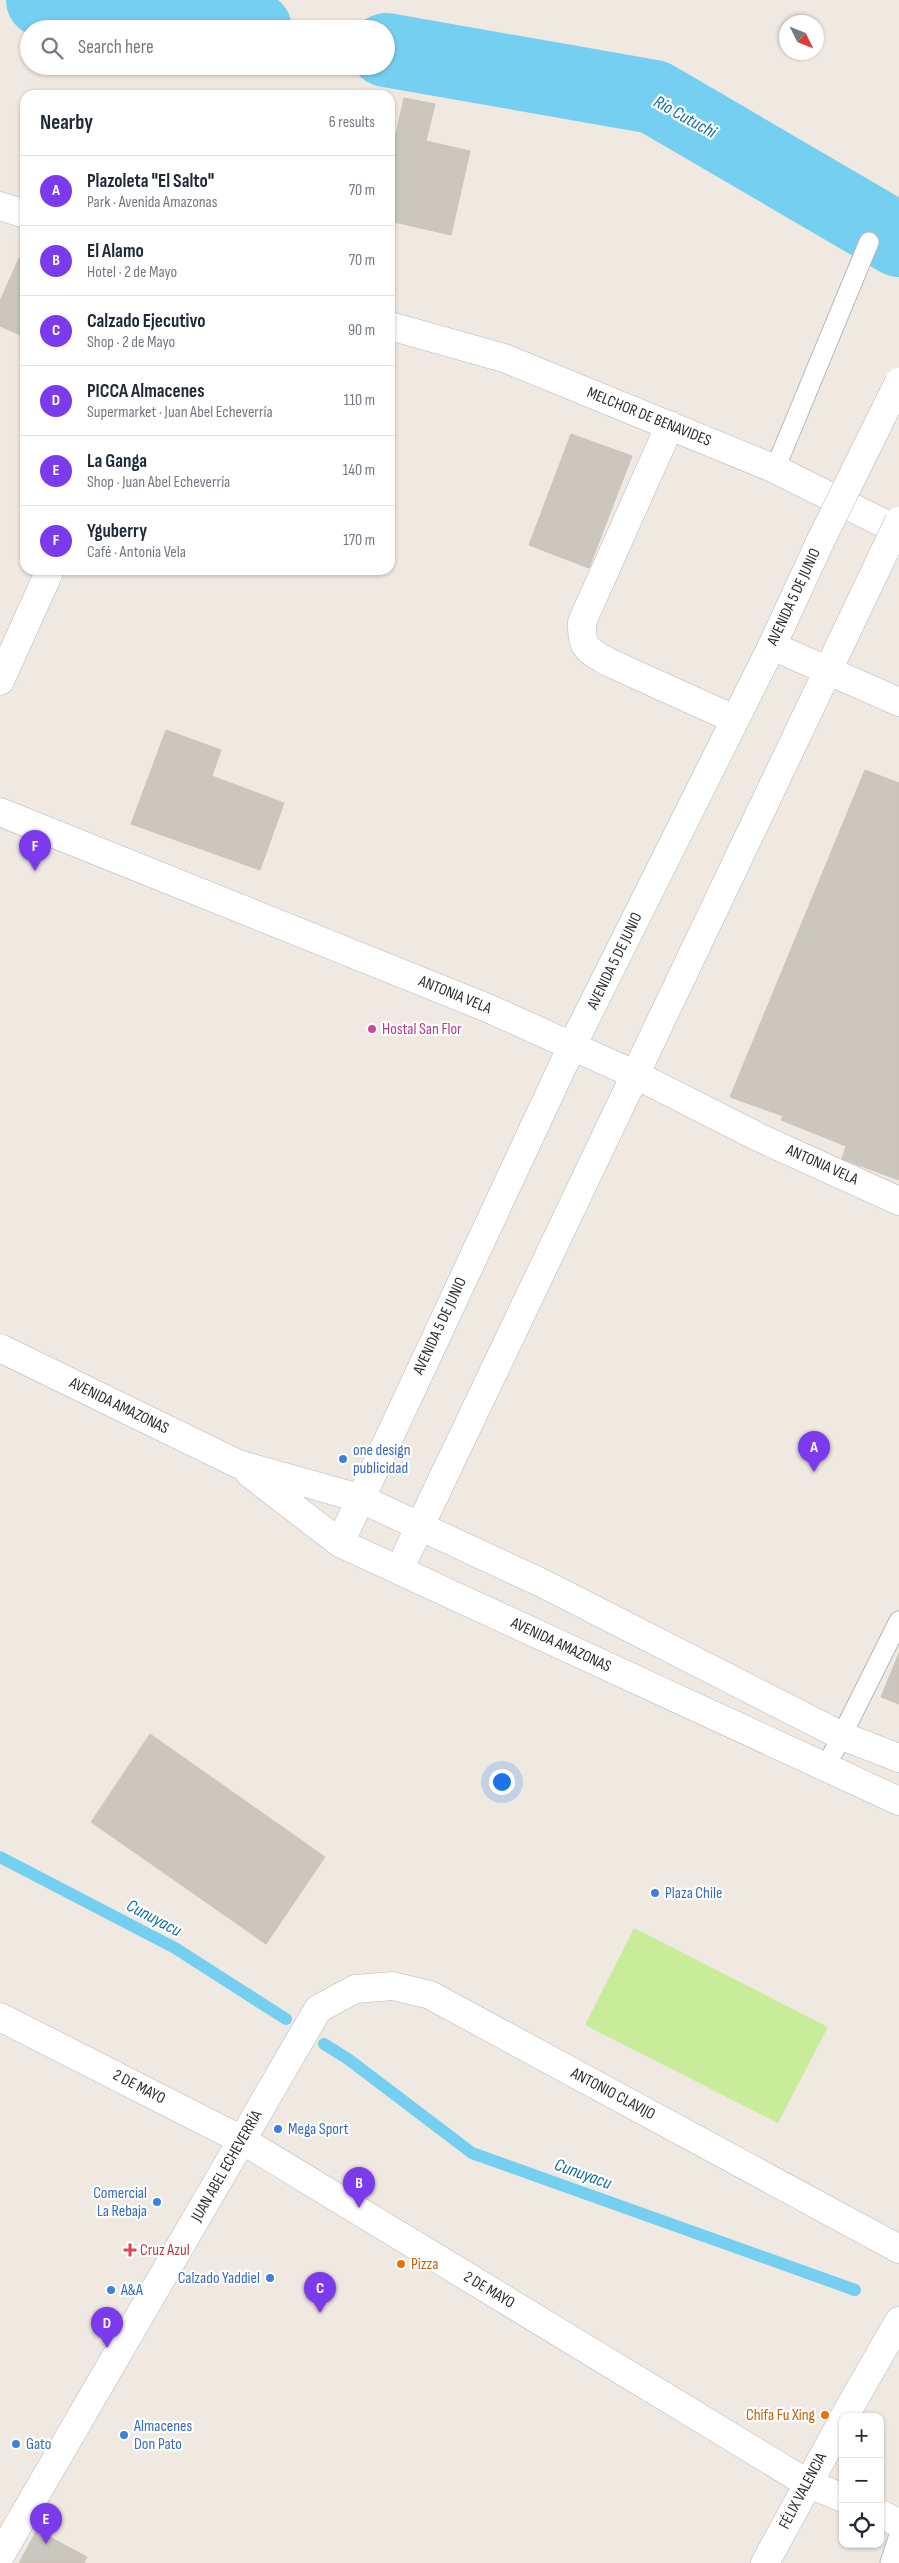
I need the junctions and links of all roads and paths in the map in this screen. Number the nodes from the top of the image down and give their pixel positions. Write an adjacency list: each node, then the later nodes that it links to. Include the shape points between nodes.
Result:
1 (0, 206): 2 (street)
2 (20, 212)
3 (869, 242): 7 (lane)
4 (395, 327): 6 (street, MELCHOR DE BENAVIDES, via 504,358)
5 (899, 382): 11 (street, AVENIDA 5 DE JUNIO, bridge)
6 (670, 425): 7 (street, MELCHOR DE BENAVIDES); 15 (street, via 582,622 581,637 589,651 608,662)
7 (775, 469): 9 (street, MELCHOR DE BENAVIDES)
8 (899, 521): 12 (street, bridge)
9 (899, 531)
10 (48, 575): 13 (street)
11 (772, 646): 12 (street); 15 (street, AVENIDA 5 DE JUNIO)
12 (828, 672): 14 (street); 18 (street)
13 (0, 681)
14 (899, 702)
15 (734, 719): 17 (street, AVENIDA 5 DE JUNIO)
16 (0, 812): 17 (street, ANTONIA VELA, via 490,1009)
17 (572, 1046): 18 (street, ANTONIA VELA); 22 (street, AVENIDA 5 DE JUNIO)
18 (636, 1076): 19 (street, ANTONIA VELA, via 758,1137); 23 (street)
19 (899, 1201)
20 (0, 1348): 21 (street, AVENIDA AMAZONAS)
21 (238, 1464): 22 (street, AVENIDA AMAZONAS); 24 (street, AVENIDA AMAZONAS)
22 (359, 1498): 23 (street, AVENIDA AMAZONAS); 24 (street, AVENIDA 5 DE JUNIO)
23 (420, 1525): 25 (street); 27 (street, AVENIDA AMAZONAS, via 544,1584)
24 (340, 1543): 25 (street, AVENIDA AMAZONAS)
25 (399, 1570): 29 (street, AVENIDA AMAZONAS)
26 (899, 1621): 27 (lane)
27 (842, 1736): 28 (street, AVENIDA AMAZONAS); 29 (lane)
28 (899, 1758)
29 (826, 1767): 30 (street, AVENIDA AMAZONAS)
30 (899, 1801)
31 (318, 2009): 33 (street, JUAN ABEL ECHEVERRÍA); 34 (street, ANTONIO CLAVIJO, via 355,1989 393,1986 430,1995)
32 (0, 2017): 33 (street, 2 DE MAYO)
33 (242, 2140): 38 (street, 2 DE MAYO); 43 (street, JUAN ABEL ECHEVERRÍA)
34 (899, 2249)
35 (899, 2321): 36 (street, FÉLIX VALENCIA)
36 (847, 2413)
37 (839, 2427): 38 (street, FÉLIX VALENCIA)
38 (807, 2483): 39 (street, 2 DE MAYO); 44 (street, FÉLIX VALENCIA)
39 (839, 2496)
40 (884, 2516): 41 (street)
41 (899, 2523)
42 (899, 2535): 45 (lane)
43 (0, 2556)
44 (765, 2563)
45 (890, 2563)

